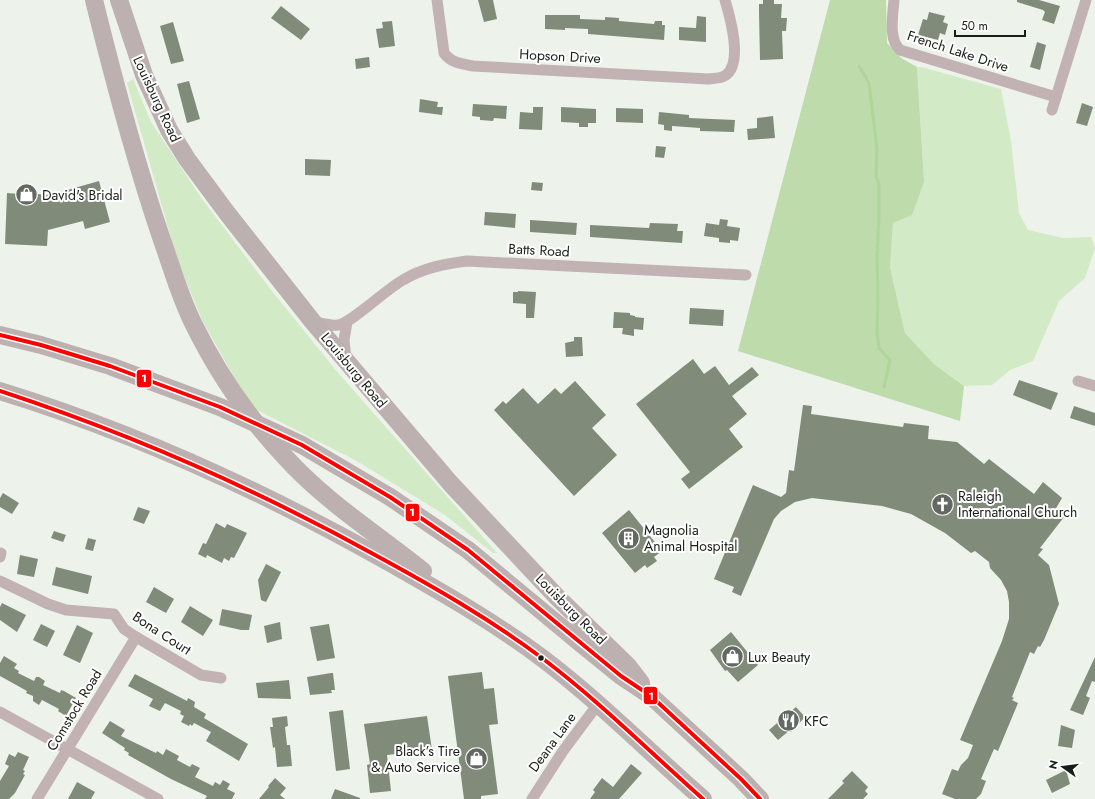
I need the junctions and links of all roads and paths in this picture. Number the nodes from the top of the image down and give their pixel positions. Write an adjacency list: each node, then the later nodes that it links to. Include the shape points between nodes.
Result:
1 (94, 0): 18 (highway, Louisburg Road, via 141,180 186,307 216,366 276,447 298,471 323,494)
2 (119, 0): 10 (highway, Louisburg Road, via 144,75 169,130 226,213)
3 (437, 0): 4 (street, Hopson Drive, via 444,53 450,60 462,64 708,79 721,78 730,71 734,56 734,42)
4 (725, 0)
5 (894, 0): 7 (street, French Lake Drive, via 893,36 900,50)
6 (1086, 0): 7 (street)
7 (1056, 97): 8 (street)
8 (1052, 110)
9 (746, 276): 11 (street, Batts Road, via 467,261 439,265 414,274 389,288)
10 (313, 322): 11 (street, via 332,325); 13 (highway, Louisburg Road)
11 (347, 322): 13 (street, via 344,340)
12 (0, 335): 21 (highway, via 110,366 220,407 302,445 390,497 468,550 621,676)
13 (347, 362): 21 (highway, Louisburg Road, via 451,484 557,596 628,666)
14 (1078, 381): 15 (street)
15 (1095, 386)
16 (0, 391): 18 (highway, via 102,426 229,479 349,540)
17 (0, 581): 19 (street, Bona Court, via 66,610 114,614 124,629)
18 (462, 603): 22 (highway, via 541,657)
19 (136, 637): 20 (street, Bona Court, via 201,676); 24 (street, Comstock Road)
20 (221, 678)
21 (652, 696): 29 (highway, via 742,779)
22 (598, 704): 27 (street, Deana Lane, via 562,751); 28 (highway)
23 (0, 712): 24 (street)
24 (68, 750): 25 (street, Comstock Road); 26 (street)
25 (37, 799)
26 (158, 799)
27 (532, 799)
28 (703, 799)
29 (760, 799)

